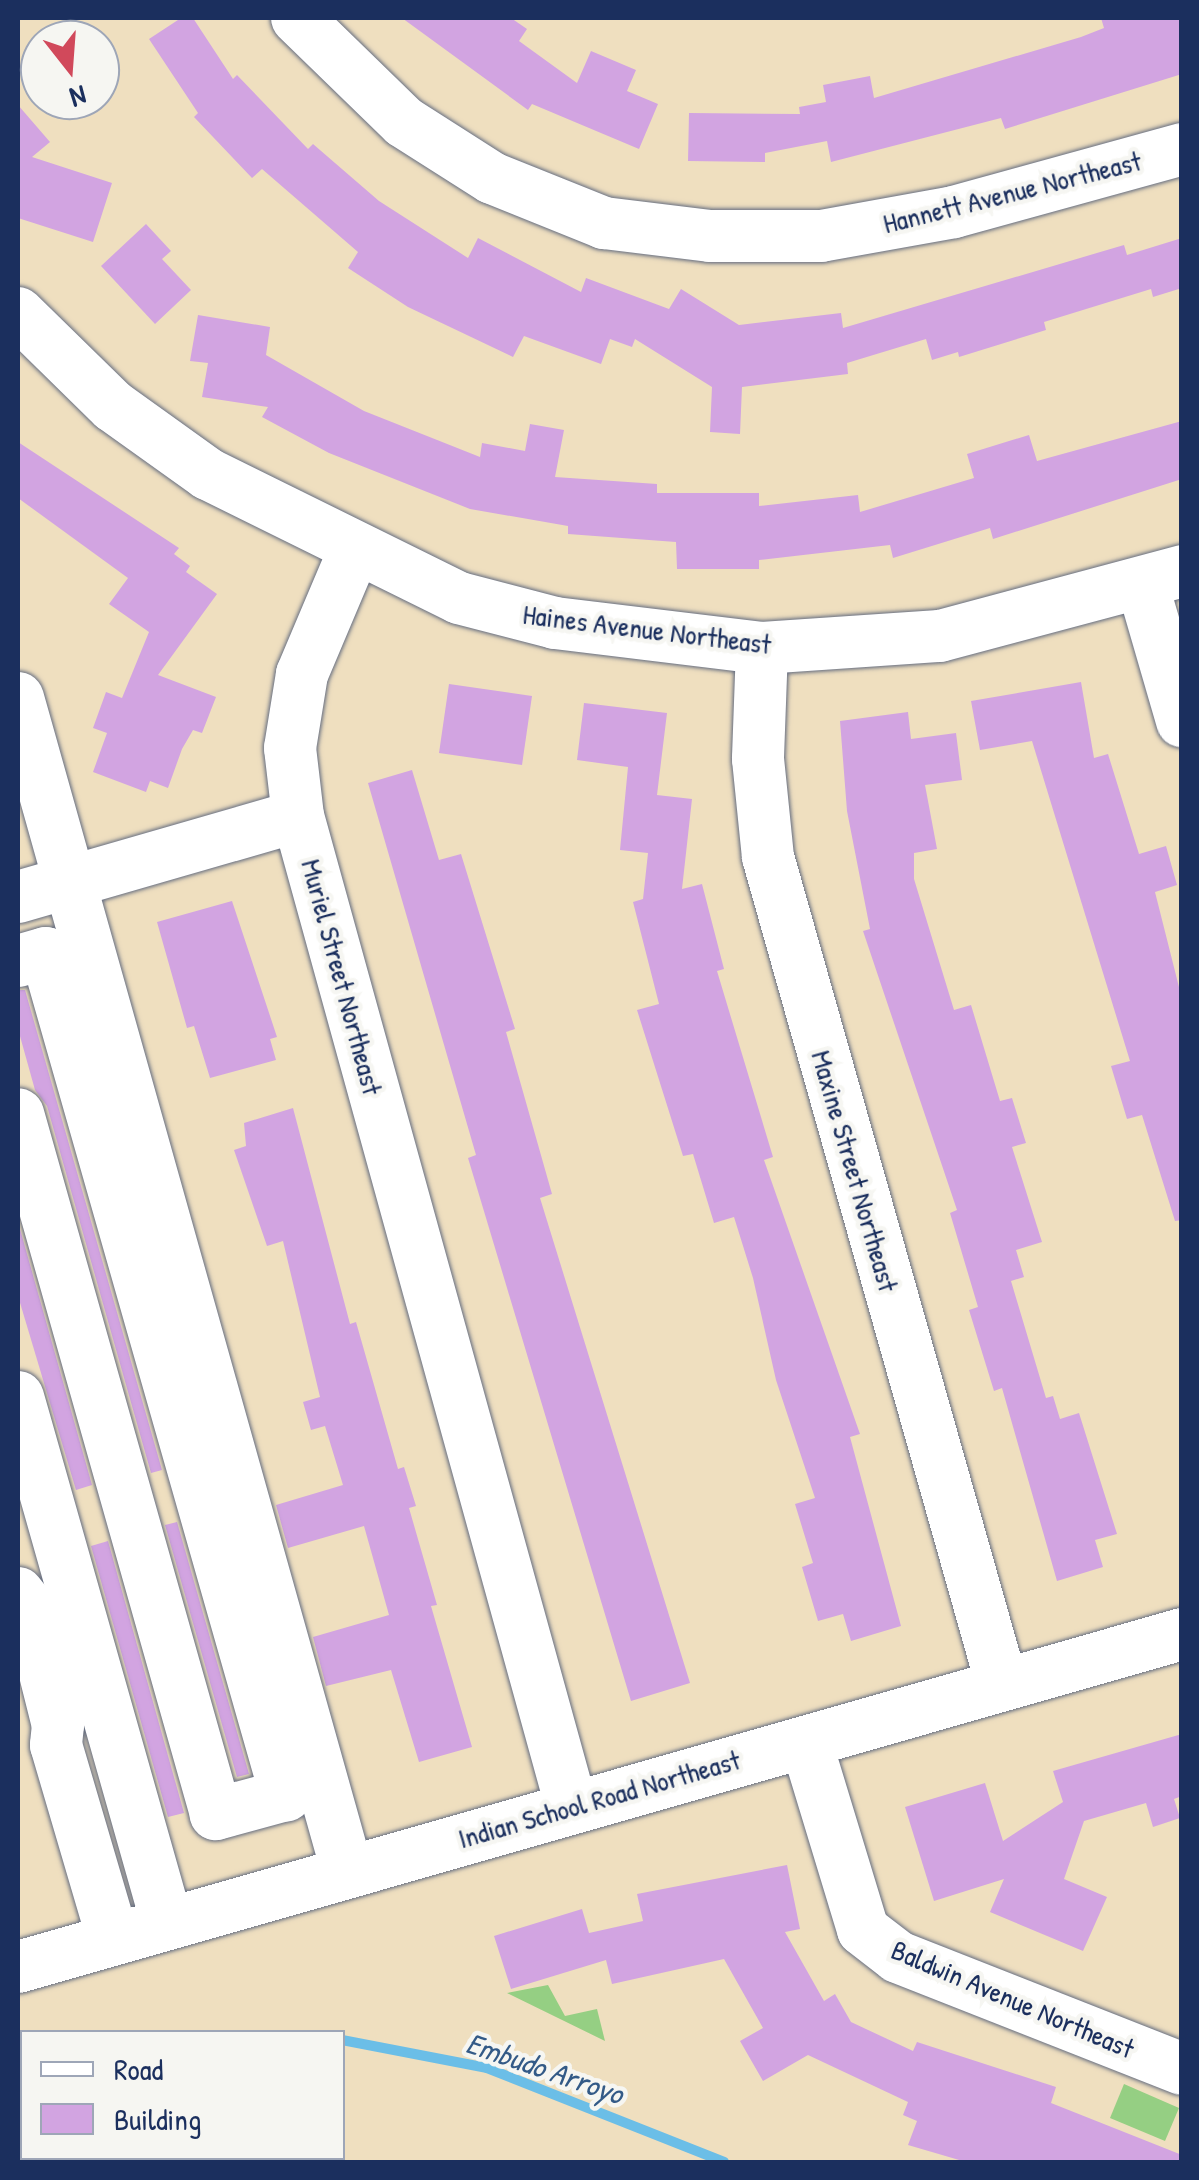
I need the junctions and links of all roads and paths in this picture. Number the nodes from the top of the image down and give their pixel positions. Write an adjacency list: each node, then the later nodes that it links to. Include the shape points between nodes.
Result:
1 (297, 18): 2 (street, Hannett Avenue Northeast, via 404,122 492,178 604,223 710,236 821,236 954,212)
2 (1182, 149)
3 (18, 313): 4 (street, via 113,406 192,463)
4 (354, 551): 6 (street, Haines Avenue Northeast, via 460,598 556,623); 9 (street, Muriel Street Northeast, via 302,674 290,748)
5 (1162, 577): 6 (street, Haines Avenue Northeast, via 940,636); 8 (street)
6 (762, 648): 22 (street, Maxine Street Northeast, via 758,759 768,857)
7 (18, 698): 10 (street)
8 (1182, 722)
9 (298, 816): 10 (street); 25 (street, Muriel Street Northeast)
10 (70, 882): 11 (street); 26 (street)
11 (18, 897)
12 (18, 961): 14 (street, via 46,953)
13 (18, 1114): 15 (street)
14 (105, 1159): 15 (street); 17 (street)
15 (30, 1186): 18 (street)
16 (18, 1397): 19 (street)
17 (200, 1491): 18 (street); 18 (street, via 286,1794 268,1800 216,1814)
18 (130, 1511): 19 (street)
19 (56, 1533): 27 (street)
20 (18, 1594): 23 (street, via 35,1632 58,1724)
21 (1182, 1634): 22 (street, Indian School Road Northeast)
22 (1002, 1685): 24 (street, Indian School Road Northeast)
23 (37, 1736): 28 (street)
24 (806, 1742): 25 (street, Indian School Road Northeast); 30 (street, Baldwin Avenue Northeast, via 863,1930 898,1956)
25 (571, 1805): 26 (street, Indian School Road Northeast)
26 (348, 1870): 27 (street, Indian School Road Northeast)
27 (168, 1923): 28 (street, Indian School Road Northeast)
28 (113, 1939): 29 (street, Indian School Road Northeast)
29 (18, 1967)
30 (1182, 2069)

